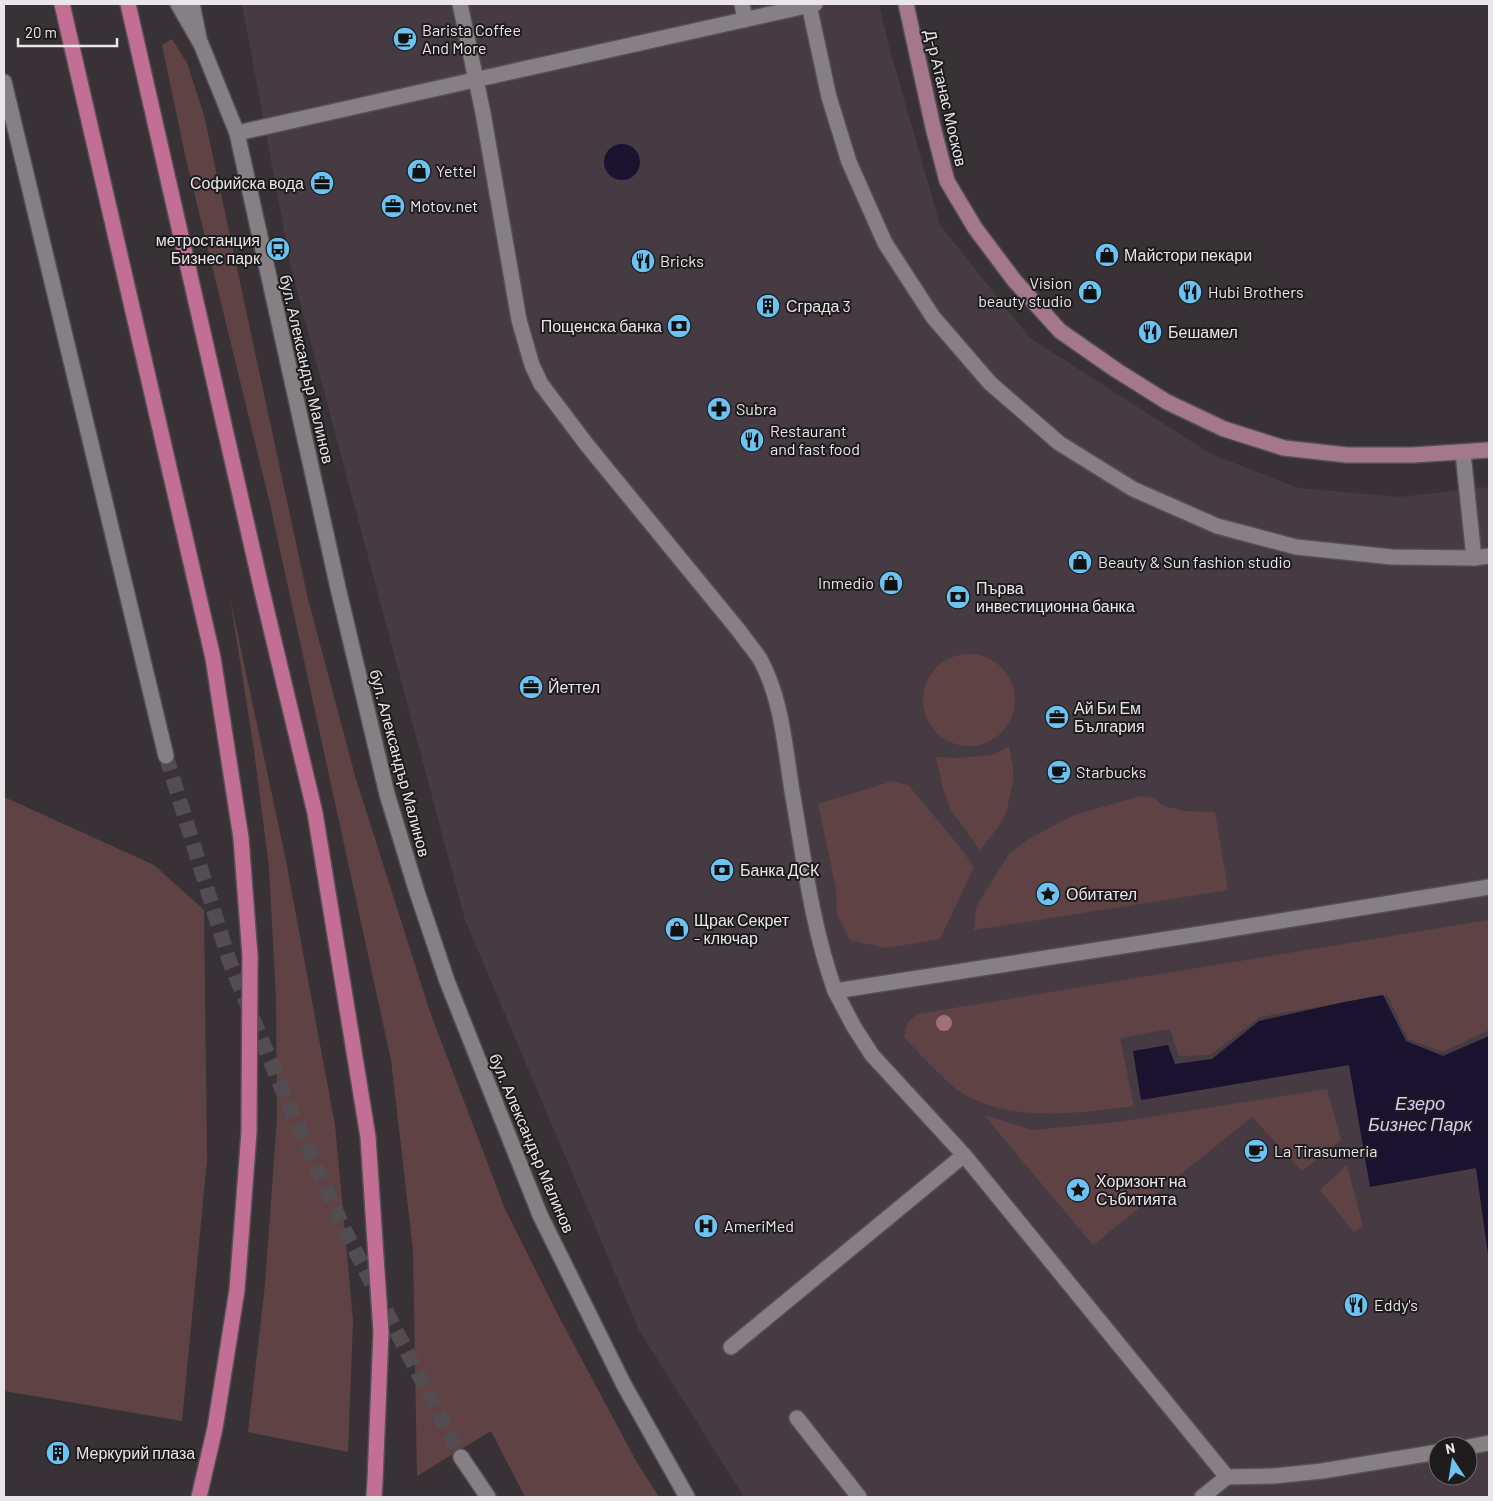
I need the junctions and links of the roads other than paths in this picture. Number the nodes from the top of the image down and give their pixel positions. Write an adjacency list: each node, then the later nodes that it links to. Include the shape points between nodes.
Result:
1 (62, 4): 27 (main road, via 213,658 242,846 250,956 249,1132 237,1290 215,1428)
2 (128, 4): 28 (main road, via 315,813 368,1137 381,1332)
3 (178, 4): 10 (street, бул. Александър Малинов)
4 (192, 4): 10 (street)
5 (460, 4): 11 (street)
6 (742, 4): 9 (street)
7 (812, 4): 9 (street); 17 (street, via 829,97 849,162 885,243 933,317 990,383 1059,443 1133,489 1217,526 1296,547 1392,557)
8 (906, 4): 15 (street, Д-р Атанас Москов, via 947,181 974,228 1014,280 1060,331 1167,402 1224,429 1284,448 1348,455)
9 (745, 20): 11 (street)
10 (201, 44): 13 (street, бул. Александър Малинов)
11 (476, 80): 13 (street); 20 (street, via 519,320 541,384 740,632 760,660 774,692 810,893)
12 (4, 82): 18 (street)
13 (237, 133): 30 (street, бул. Александър Малинов, via 387,794 446,981 540,1214 624,1385)
14 (1489, 450): 15 (street, Д-р Атанас Москов)
15 (1463, 453): 17 (street)
16 (1489, 556): 17 (street)
17 (1474, 558)
18 (166, 756)
19 (1489, 887): 20 (street)
20 (835, 992): 21 (street, via 872,1055)
21 (964, 1155): 22 (street); 26 (street)
22 (731, 1347)
23 (797, 1418): 31 (street)
24 (1428, 1454): 26 (street, via 1322,1471)
25 (461, 1457): 29 (street)
26 (1227, 1477): 32 (street)
27 (199, 1497)
28 (374, 1497)
29 (488, 1497)
30 (687, 1497)
31 (859, 1497)
32 (1202, 1497)

